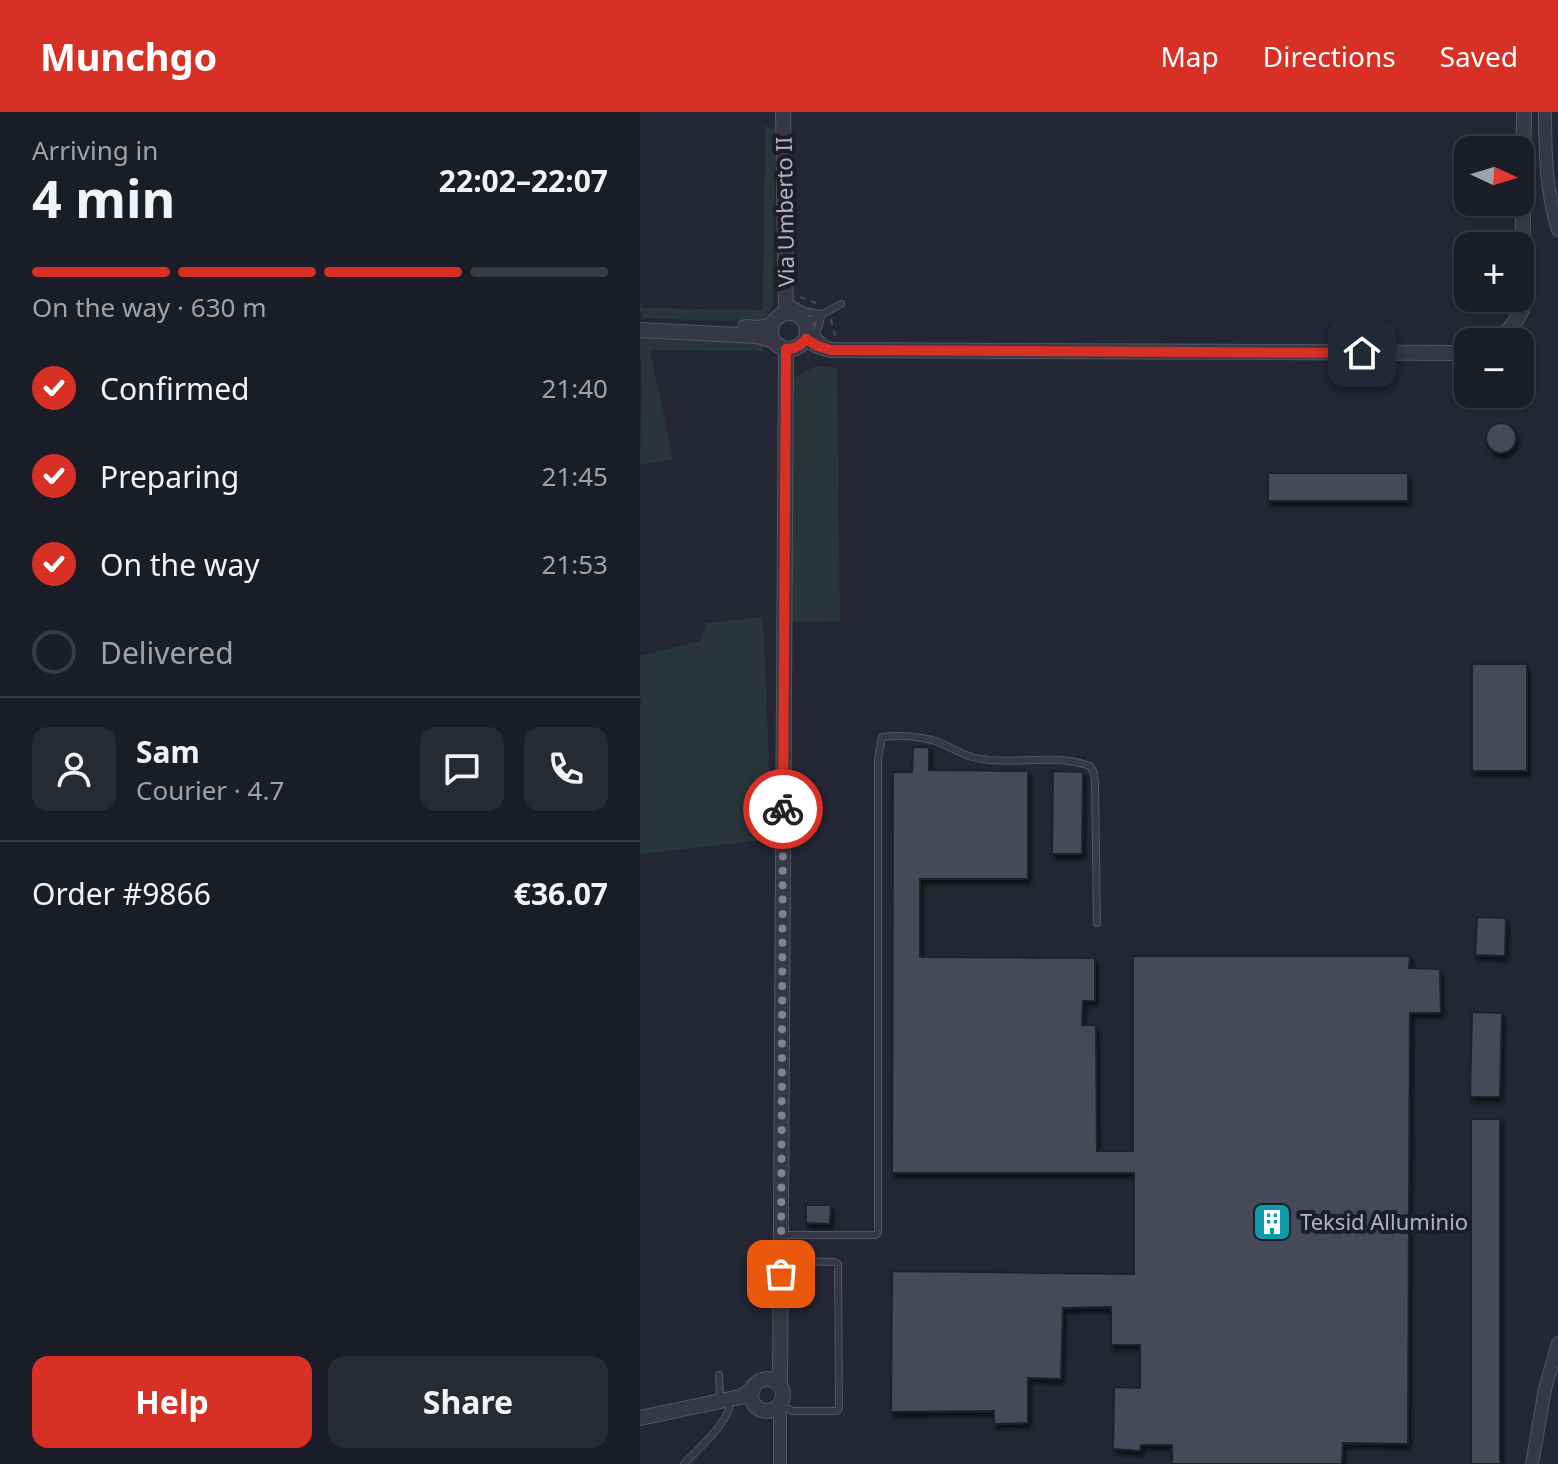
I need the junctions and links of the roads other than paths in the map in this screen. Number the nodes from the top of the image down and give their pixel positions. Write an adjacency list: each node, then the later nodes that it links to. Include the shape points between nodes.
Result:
1 (783, 112): 5 (street, Via Umberto II)
2 (1524, 112): 11 (street, via 1522,310)
3 (1545, 112): 4 (street, via 1545,157)
4 (1558, 230)
5 (786, 300): 7 (lane, via 804,311); 9 (street); 10 (street)
6 (841, 304): 7 (lane)
7 (825, 312): 9 (lane); 15 (lane, via 816,335)
8 (640, 322): 10 (street)
9 (806, 323): 13 (street)
10 (772, 325): 14 (street)
11 (1510, 328)
12 (640, 330): 14 (street, via 758,336)
13 (806, 339): 14 (street, via 794,349); 15 (street, via 817,346)
14 (780, 345): 18 (street)
15 (833, 346): 16 (street)
16 (1454, 353)
17 (1097, 923): 18 (lane, via 1095,783 1090,766 1064,759 973,757 918,737 882,737 878,1232)
18 (782, 1235): 19 (street)
19 (781, 1261): 20 (street); 26 (lane, via 835,1262 839,1267 839,1408)
20 (781, 1283): 21 (lane); 24 (street, via 780,1358)
21 (754, 1295)
22 (1558, 1343): 30 (street)
23 (719, 1375): 25 (lane)
24 (774, 1383): 25 (street, via 759,1382); 26 (street, via 783,1394)
25 (739, 1397): 26 (street, via 761,1410); 27 (street); 28 (lane)
26 (776, 1408): 29 (street)
27 (640, 1418)
28 (684, 1464)
29 (780, 1464)
30 (1532, 1464)

